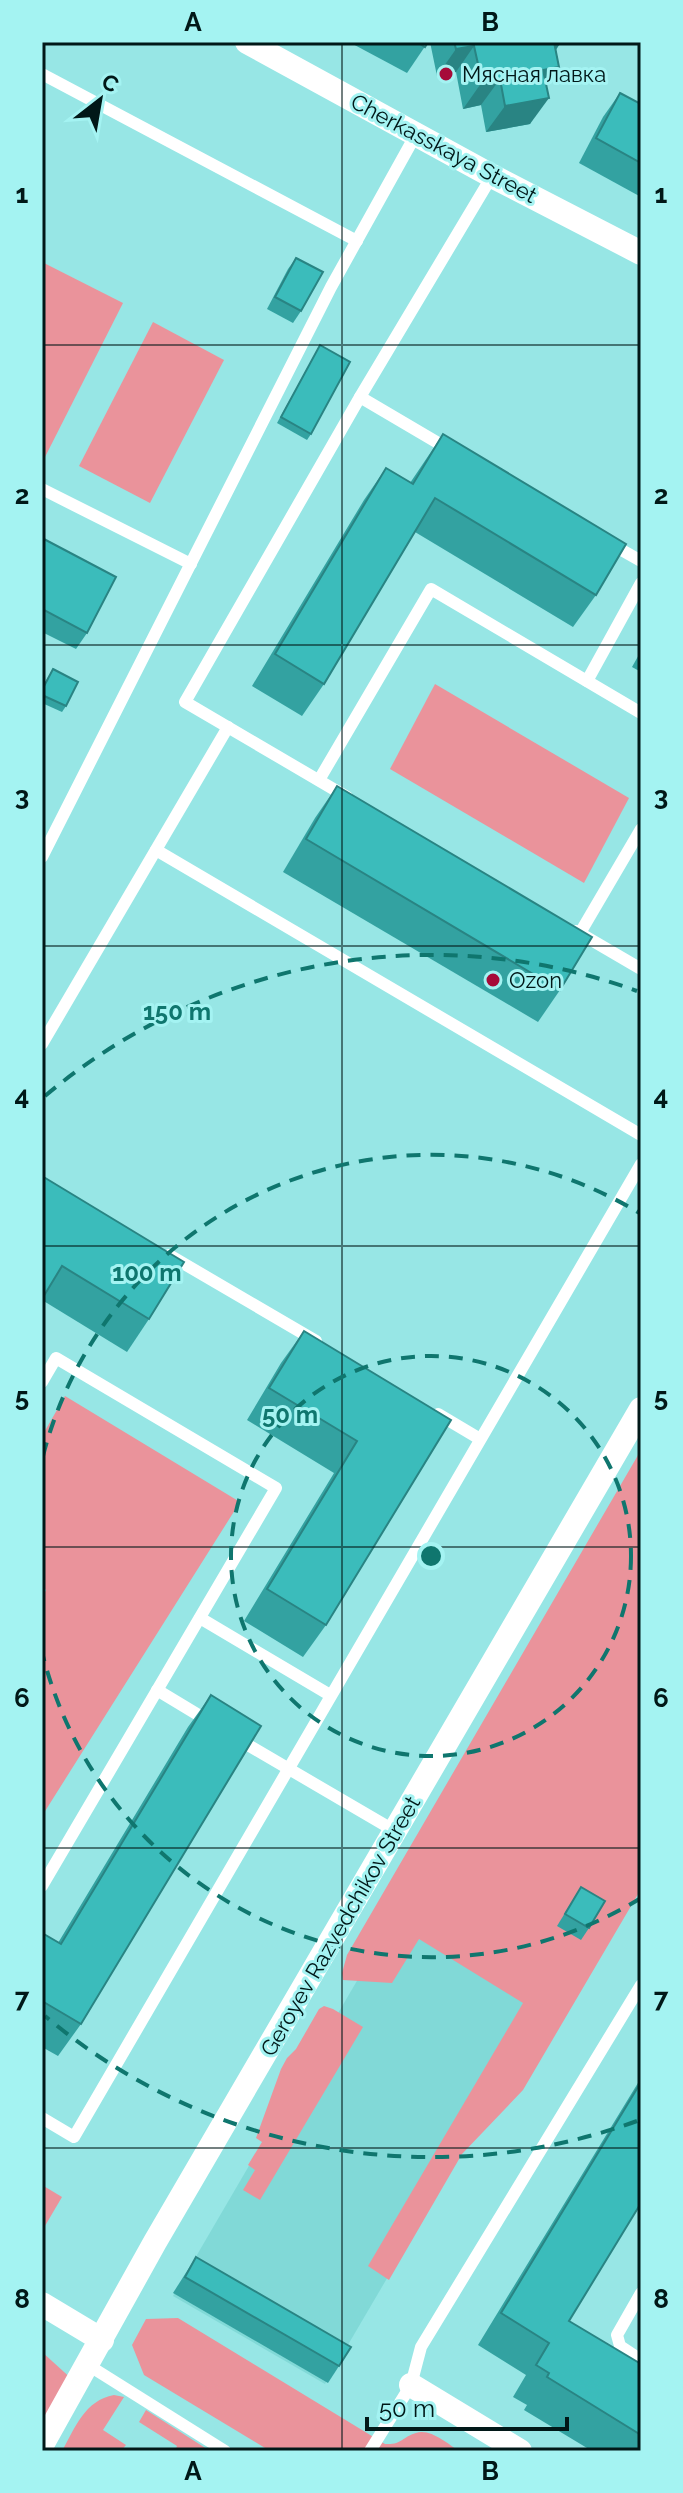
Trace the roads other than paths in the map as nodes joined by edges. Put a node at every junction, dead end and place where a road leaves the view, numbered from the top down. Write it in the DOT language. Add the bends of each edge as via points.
graph roads {
  1 [pos="247,42"];
  2 [pos="42,74"];
  3 [pos="410,145"];
  4 [pos="492,176"];
  5 [pos="357,241"];
  6 [pos="641,253"];
  7 [pos="360,397"];
  8 [pos="467,459"];
  9 [pos="42,489"];
  10 [pos="601,538"];
  11 [pos="641,561"];
  12 [pos="191,564"];
  13 [pos="641,583"];
  14 [pos="587,681"];
  15 [pos="641,713"];
  16 [pos="228,727"];
  17 [pos="319,780"];
  18 [pos="360,805"];
  19 [pos="641,829"];
  20 [pos="156,850"];
  21 [pos="42,857"];
  22 [pos="566,925"];
  23 [pos="580,933"];
  24 [pos="641,969"];
  25 [pos="42,1044"];
  26 [pos="641,1135"];
  27 [pos="641,1164"];
  28 [pos="160,1250"];
  29 [pos="333,1352"];
  30 [pos="42,1382"];
  31 [pos="427,1407"];
  32 [pos="641,1409"];
  33 [pos="480,1439"];
  34 [pos="200,1618"];
  35 [pos="157,1690"];
  36 [pos="330,1695"];
  37 [pos="287,1769"];
  38 [pos="395,1831"];
  39 [pos="42,1886"];
  40 [pos="641,1985"];
  41 [pos="42,2118"];
  42 [pos="641,2293"];
  43 [pos="42,2304"];
  44 [pos="102,2340"];
  45 [pos="641,2360"];
  46 [pos="88,2365"];
  47 [pos="411,2385"];
  48 [pos="42,2445"];
  49 [pos="225,2451"];
  50 [pos="370,2451"];
  51 [pos="520,2451"];
  1 -- 4 [label="street, Cherkasskaya Street"];
  2 -- 5 [label="lane"];
  3 -- 5 [label="lane"];
  4 -- 6 [label="street, Cherkasskaya Street"];
  4 -- 7 [label="lane"];
  5 -- 12 [label="lane"];
  7 -- 8 [label="lane"];
  7 -- 16 [label="lane" via="185,702"];
  9 -- 12 [label="lane"];
  10 -- 11 [label="lane"];
  12 -- 21 [label="lane"];
  13 -- 14 [label="lane"];
  14 -- 15 [label="lane"];
  14 -- 17 [label="lane" via="431,589"];
  16 -- 17 [label="lane"];
  16 -- 20 [label="lane"];
  17 -- 18 [label="lane"];
  19 -- 23 [label="lane"];
  20 -- 25 [label="lane"];
  20 -- 26 [label="lane"];
  22 -- 23 [label="lane"];
  23 -- 24 [label="lane"];
  27 -- 33 [label="lane"];
  28 -- 29 [label="lane"];
  30 -- 34 [label="lane" via="56,1358 276,1488"];
  31 -- 33 [label="lane"];
  32 -- 38 [label="street, Geroyev Razvedchikov Street"];
  33 -- 36 [label="lane"];
  34 -- 35 [label="lane"];
  34 -- 36 [label="lane"];
  35 -- 37 [label="lane"];
  35 -- 39 [label="lane"];
  36 -- 37 [label="lane"];
  37 -- 38 [label="lane"];
  37 -- 41 [label="lane" via="74,2137"];
  38 -- 44 [label="street, Geroyev Razvedchikov Street"];
  40 -- 47 [label="lane" via="421,2347"];
  42 -- 45 [label="lane" via="617,2335 620,2346"];
  43 -- 44 [label="street"];
  44 -- 46 [label="street, Geroyev Razvedchikov Street"];
  46 -- 48 [label="street, Geroyev Razvedchikov Street"];
  46 -- 49 [label="lane"];
  47 -- 50 [label="lane"];
  47 -- 51 [label="street"];
}
